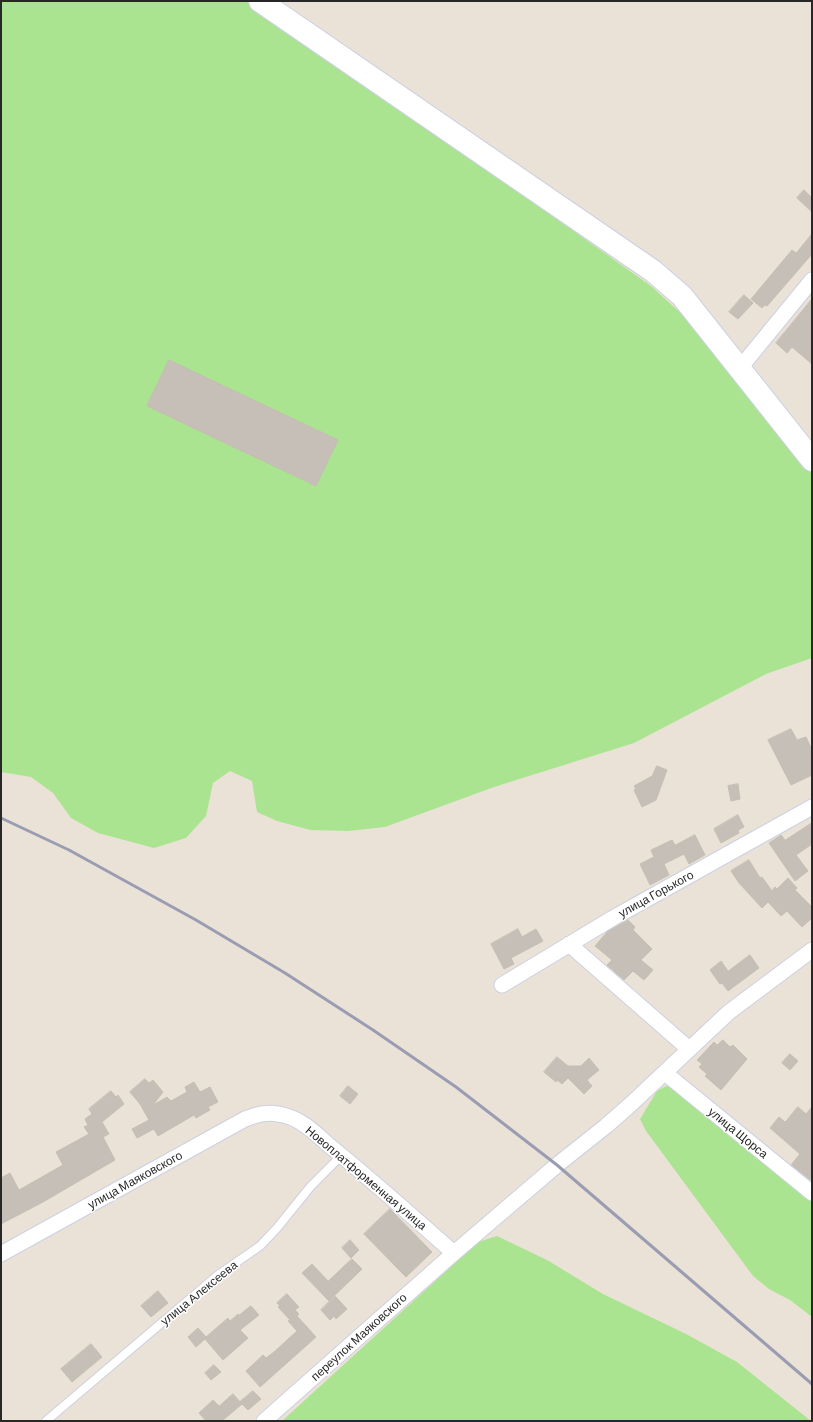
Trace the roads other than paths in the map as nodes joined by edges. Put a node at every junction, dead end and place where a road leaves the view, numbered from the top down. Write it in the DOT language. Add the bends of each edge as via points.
graph roads {
  1 [pos="260,1"];
  2 [pos="812,280"];
  3 [pos="740,368"];
  4 [pos="812,460"];
  5 [pos="812,807"];
  6 [pos="569,944"];
  7 [pos="812,950"];
  8 [pos="502,984"];
  9 [pos="689,1049"];
  10 [pos="665,1073"];
  11 [pos="272,1113"];
  12 [pos="342,1155"];
  13 [pos="812,1193"];
  14 [pos="454,1253"];
  15 [pos="1,1254"];
  16 [pos="46,1421"];
  17 [pos="264,1421"];
  1 -- 3 [label="street" via="652,271 682,296"];
  2 -- 3 [label="street"];
  3 -- 4 [label="street"];
  5 -- 6 [label="street, улица Горького"];
  6 -- 8 [label="street, улица Горького"];
  6 -- 9 [label="street"];
  7 -- 9 [label="street, переулок Маяковского" via="729,1012"];
  9 -- 10 [label="street, переулок Маяковского"];
  10 -- 13 [label="street, улица Щорса"];
  10 -- 14 [label="street, переулок Маяковского" via="606,1126"];
  11 -- 12 [label="street, Новоплатформенная улица" via="301,1122"];
  11 -- 15 [label="street, улица Маяковского" via="260,1113 245,1119"];
  12 -- 14 [label="street, Новоплатформенная улица"];
  12 -- 16 [label="lane, улица Алексеева" via="311,1186 278,1228 260,1246 218,1275"];
  14 -- 17 [label="street, переулок Маяковского"];
}
